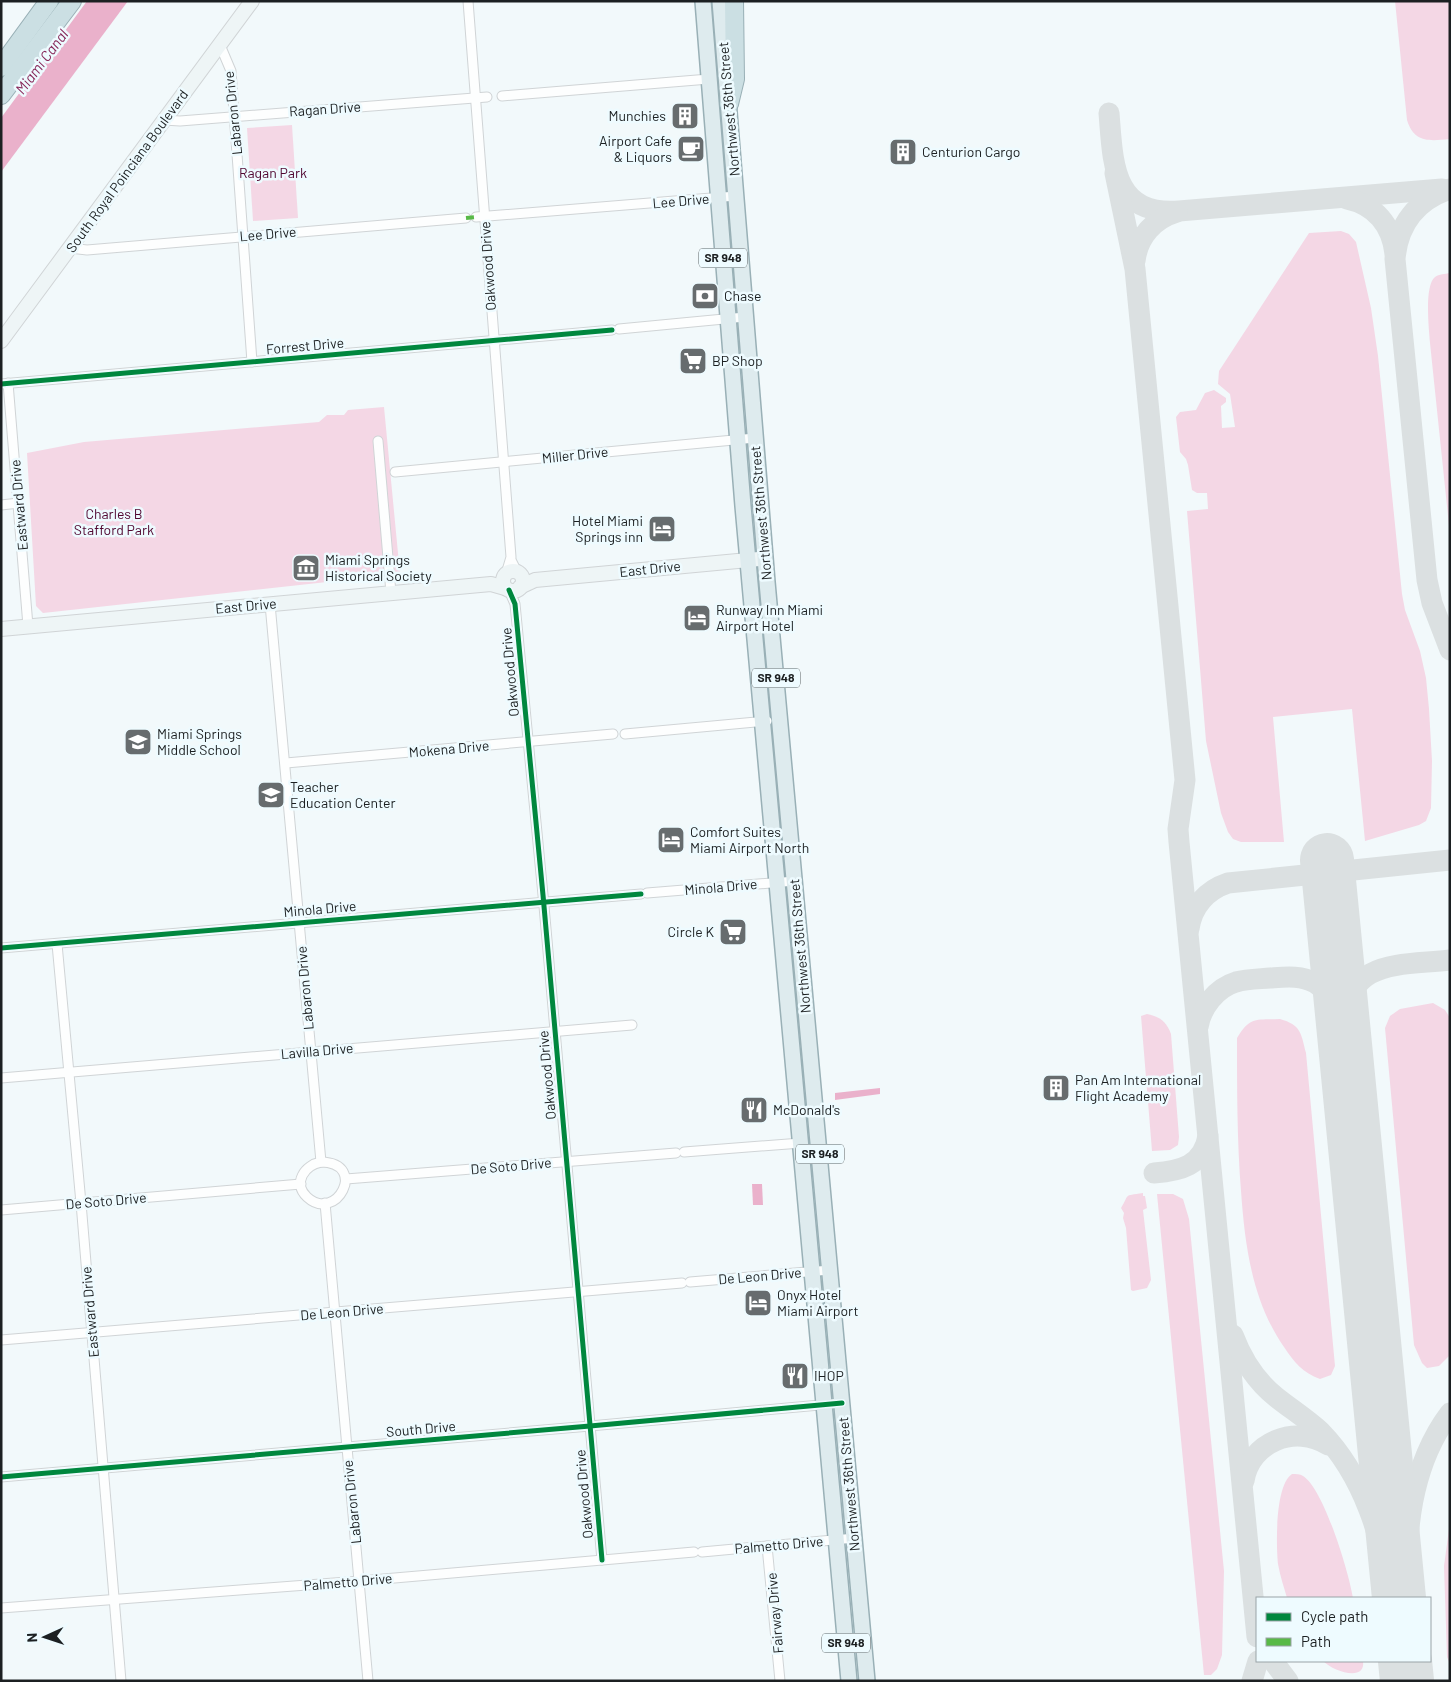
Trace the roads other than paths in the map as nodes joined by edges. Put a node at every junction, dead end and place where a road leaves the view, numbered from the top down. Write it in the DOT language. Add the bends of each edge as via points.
graph roads {
  1 [pos="50,1"];
  2 [pos="72,1"];
  3 [pos="242,1"];
  4 [pos="252,1"];
  5 [pos="468,1"];
  6 [pos="703,1"];
  7 [pos="720,1"];
  8 [pos="734,1"];
  9 [pos="220,45"];
  10 [pos="1,67"];
  11 [pos="709,79"];
  12 [pos="1,95"];
  13 [pos="487,96"];
  14 [pos="502,96"];
  15 [pos="476,97"];
  16 [pos="729,108"];
  17 [pos="234,115"];
  18 [pos="164,120"];
  19 [pos="736,196"];
  20 [pos="718,198"];
  21 [pos="480,217"];
  22 [pos="466,218"];
  23 [pos="243,236"];
  24 [pos="70,248"];
  25 [pos="745,317"];
  26 [pos="728,319"];
  27 [pos="1,327"];
  28 [pos="1,341"];
  29 [pos="493,341"];
  30 [pos="252,362"];
  31 [pos="5,384"];
  32 [pos="755,438"];
  33 [pos="737,440"];
  34 [pos="378,441"];
  35 [pos="503,462"];
  36 [pos="395,472"];
  37 [pos="19,503"];
  38 [pos="1,505"];
  39 [pos="765,558"];
  40 [pos="748,560"];
  41 [pos="513,581"];
  42 [pos="391,593"];
  43 [pos="270,604"];
  44 [pos="28,626"];
  45 [pos="1,629"];
  46 [pos="780,719"];
  47 [pos="762,721"];
  48 [pos="613,734"];
  49 [pos="625,734"];
  50 [pos="528,742"];
  51 [pos="286,763"];
  52 [pos="795,881"];
  53 [pos="778,882"];
  54 [pos="544,903"];
  55 [pos="299,922"];
  56 [pos="57,944"];
  57 [pos="1,948"];
  58 [pos="632,1025"];
  59 [pos="554,1031"];
  60 [pos="809,1038"];
  61 [pos="791,1039"];
  62 [pos="310,1052"];
  63 [pos="69,1072"];
  64 [pos="1,1078"];
  65 [pos="800,1143"];
  66 [pos="321,1162"];
  67 [pos="567,1162"];
  68 [pos="346,1179"];
  69 [pos="301,1184"];
  70 [pos="823,1187"];
  71 [pos="81,1203"];
  72 [pos="325,1203"];
  73 [pos="1,1210"];
  74 [pos="830,1270"];
  75 [pos="813,1271"];
  76 [pos="578,1291"];
  77 [pos="336,1313"];
  78 [pos="92,1333"];
  79 [pos="1,1340"];
  80 [pos="842,1403"];
  81 [pos="825,1404"];
  82 [pos="590,1426"];
  83 [pos="347,1446"];
  84 [pos="104,1468"];
  85 [pos="1,1477"];
  86 [pos="854,1538"];
  87 [pos="837,1540"];
  88 [pos="767,1546"];
  89 [pos="602,1560"];
  90 [pos="360,1581"];
  91 [pos="113,1600"];
  92 [pos="1,1608"];
  93 [pos="121,1681"];
  94 [pos="368,1681"];
  95 [pos="780,1681"];
  96 [pos="849,1681"];
  97 [pos="867,1681"];
  1 -- 10 [label="highway"];
  2 -- 12 [label="highway"];
  3 -- 27 [label="street, South Royal Poinciana Boulevard"];
  4 -- 9 [label="street, South Royal Poinciana Boulevard"];
  5 -- 15 [label="street, Oakwood Drive"];
  6 -- 11 [label="main road, Northwest 36th Street / SR 948"];
  7 -- 16 [label="main road, Northwest 36th Street / SR 948"];
  8 -- 16 [label="highway" via="735,79"];
  9 -- 17 [label="street, Labaron Drive" via="231,71"];
  9 -- 18 [label="street, South Royal Poinciana Boulevard"];
  11 -- 14 [label="street"];
  11 -- 16 [label="main road" via="718,84"];
  11 -- 20 [label="main road, Northwest 36th Street / SR 948"];
  13 -- 15 [label="street, Ragan Drive"];
  15 -- 17 [label="street, Ragan Drive"];
  15 -- 21 [label="street, Oakwood Drive"];
  16 -- 19 [label="main road, Northwest 36th Street / SR 948"];
  17 -- 18 [label="street, Ragan Drive"];
  17 -- 23 [label="street, Labaron Drive"];
  18 -- 24 [label="street, South Royal Poinciana Boulevard"];
  19 -- 20 [label="street, Lee Drive"];
  19 -- 25 [label="main road, Northwest 36th Street / SR 948"];
  20 -- 21 [label="street, Lee Drive"];
  20 -- 26 [label="main road, Northwest 36th Street / SR 948"];
  21 -- 29 [label="street, Oakwood Drive"];
  22 -- 23 [label="street, Lee Drive"];
  23 -- 24 [label="street, Lee Drive" via="87,250"];
  23 -- 30 [label="street, Labaron Drive"];
  24 -- 28 [label="street, South Royal Poinciana Boulevard"];
  25 -- 26 [label="street, Forrest Drive"];
  25 -- 32 [label="main road, Northwest 36th Street / SR 948"];
  26 -- 29 [label="street, Forrest Drive"];
  26 -- 33 [label="main road, Northwest 36th Street / SR 948"];
  29 -- 30 [label="street, Forrest Drive"];
  29 -- 35 [label="street, Oakwood Drive"];
  30 -- 31 [label="street, Forrest Drive"];
  31 -- 37 [label="street, Eastward Drive"];
  32 -- 33 [label="street, Miller Drive"];
  32 -- 39 [label="main road, Northwest 36th Street / SR 948"];
  33 -- 35 [label="street, Miller Drive"];
  33 -- 40 [label="main road, Northwest 36th Street / SR 948"];
  34 -- 42 [label="street"];
  35 -- 36 [label="street, Miller Drive"];
  35 -- 41 [label="street, Oakwood Drive"];
  37 -- 38 [label="street"];
  37 -- 44 [label="street, Eastward Drive"];
  39 -- 40 [label="street, East Drive"];
  39 -- 46 [label="main road, Northwest 36th Street / SR 948"];
  40 -- 41 [label="street, East Drive"];
  40 -- 47 [label="main road, Northwest 36th Street / SR 948"];
  41 -- 42 [label="street, East Drive"];
  41 -- 50 [label="street, Oakwood Drive"];
  42 -- 43 [label="street, East Drive"];
  43 -- 44 [label="street, East Drive"];
  43 -- 51 [label="street, Labaron Drive"];
  44 -- 45 [label="street, East Drive"];
  46 -- 47 [label="street"];
  46 -- 52 [label="main road, Northwest 36th Street / SR 948"];
  47 -- 49 [label="street"];
  47 -- 53 [label="main road, Northwest 36th Street / SR 948"];
  48 -- 50 [label="street, Mokena Drive"];
  50 -- 51 [label="street, Mokena Drive"];
  50 -- 54 [label="street, Oakwood Drive"];
  51 -- 55 [label="street, Labaron Drive"];
  52 -- 53 [label="street, Minola Drive"];
  52 -- 60 [label="main road, Northwest 36th Street / SR 948"];
  53 -- 54 [label="street, Minola Drive"];
  53 -- 61 [label="main road, Northwest 36th Street / SR 948"];
  54 -- 55 [label="street, Minola Drive"];
  54 -- 59 [label="street, Oakwood Drive"];
  55 -- 56 [label="street, Minola Drive"];
  55 -- 62 [label="street, Labaron Drive"];
  56 -- 57 [label="street, Minola Drive"];
  56 -- 63 [label="street, Eastward Drive"];
  58 -- 59 [label="street, Lavilla Drive"];
  59 -- 62 [label="street, Lavilla Drive"];
  59 -- 67 [label="street, Oakwood Drive"];
  60 -- 61 [label="main road"];
  60 -- 70 [label="main road, Northwest 36th Street / SR 948"];
  61 -- 65 [label="main road, Northwest 36th Street / SR 948"];
  62 -- 63 [label="street, Lavilla Drive"];
  62 -- 66 [label="street, Labaron Drive"];
  63 -- 64 [label="street, Lavilla Drive"];
  63 -- 71 [label="street, Eastward Drive"];
  65 -- 67 [label="street, De Soto Drive"];
  65 -- 70 [label="main road" via="810,1149 814,1176"];
  65 -- 75 [label="main road, Northwest 36th Street / SR 948"];
  66 -- 68 [label="street" via="340,1168"];
  66 -- 69 [label="street" via="307,1169"];
  67 -- 68 [label="street, De Soto Drive"];
  67 -- 76 [label="street, Oakwood Drive"];
  68 -- 72 [label="street" via="340,1195"];
  69 -- 71 [label="street, De Soto Drive"];
  69 -- 72 [label="street" via="310,1199"];
  70 -- 74 [label="main road, Northwest 36th Street / SR 948"];
  71 -- 73 [label="street, De Soto Drive"];
  71 -- 78 [label="street, Eastward Drive"];
  72 -- 77 [label="street, Labaron Drive"];
  74 -- 75 [label="street, De Leon Drive"];
  74 -- 80 [label="main road, Northwest 36th Street / SR 948"];
  75 -- 76 [label="street, De Leon Drive"];
  75 -- 81 [label="main road, Northwest 36th Street / SR 948"];
  76 -- 77 [label="street, De Leon Drive"];
  76 -- 82 [label="street, Oakwood Drive"];
  77 -- 78 [label="street, De Leon Drive"];
  77 -- 83 [label="street, Labaron Drive"];
  78 -- 79 [label="street, De Leon Drive"];
  78 -- 84 [label="street, Eastward Drive"];
  80 -- 81 [label="street, South Drive"];
  80 -- 86 [label="main road, Northwest 36th Street / SR 948"];
  81 -- 82 [label="street, South Drive"];
  81 -- 87 [label="main road, Northwest 36th Street / SR 948"];
  82 -- 83 [label="street, South Drive"];
  82 -- 89 [label="street, Oakwood Drive"];
  83 -- 84 [label="street, South Drive"];
  83 -- 90 [label="street, Labaron Drive"];
  84 -- 85 [label="street, South Drive"];
  84 -- 91 [label="street, Eastward Drive"];
  86 -- 87 [label="street, Palmetto Drive"];
  86 -- 97 [label="main road, Northwest 36th Street / SR 948"];
  87 -- 88 [label="street, Palmetto Drive"];
  87 -- 96 [label="main road, Northwest 36th Street / SR 948"];
  88 -- 89 [label="street, Palmetto Drive"];
  88 -- 95 [label="street, Fairway Drive"];
  89 -- 90 [label="street, Palmetto Drive"];
  90 -- 91 [label="street, Palmetto Drive"];
  90 -- 94 [label="street, Labaron Drive"];
  91 -- 92 [label="street, Palmetto Drive"];
  91 -- 93 [label="street, Eastward Drive"];
}
